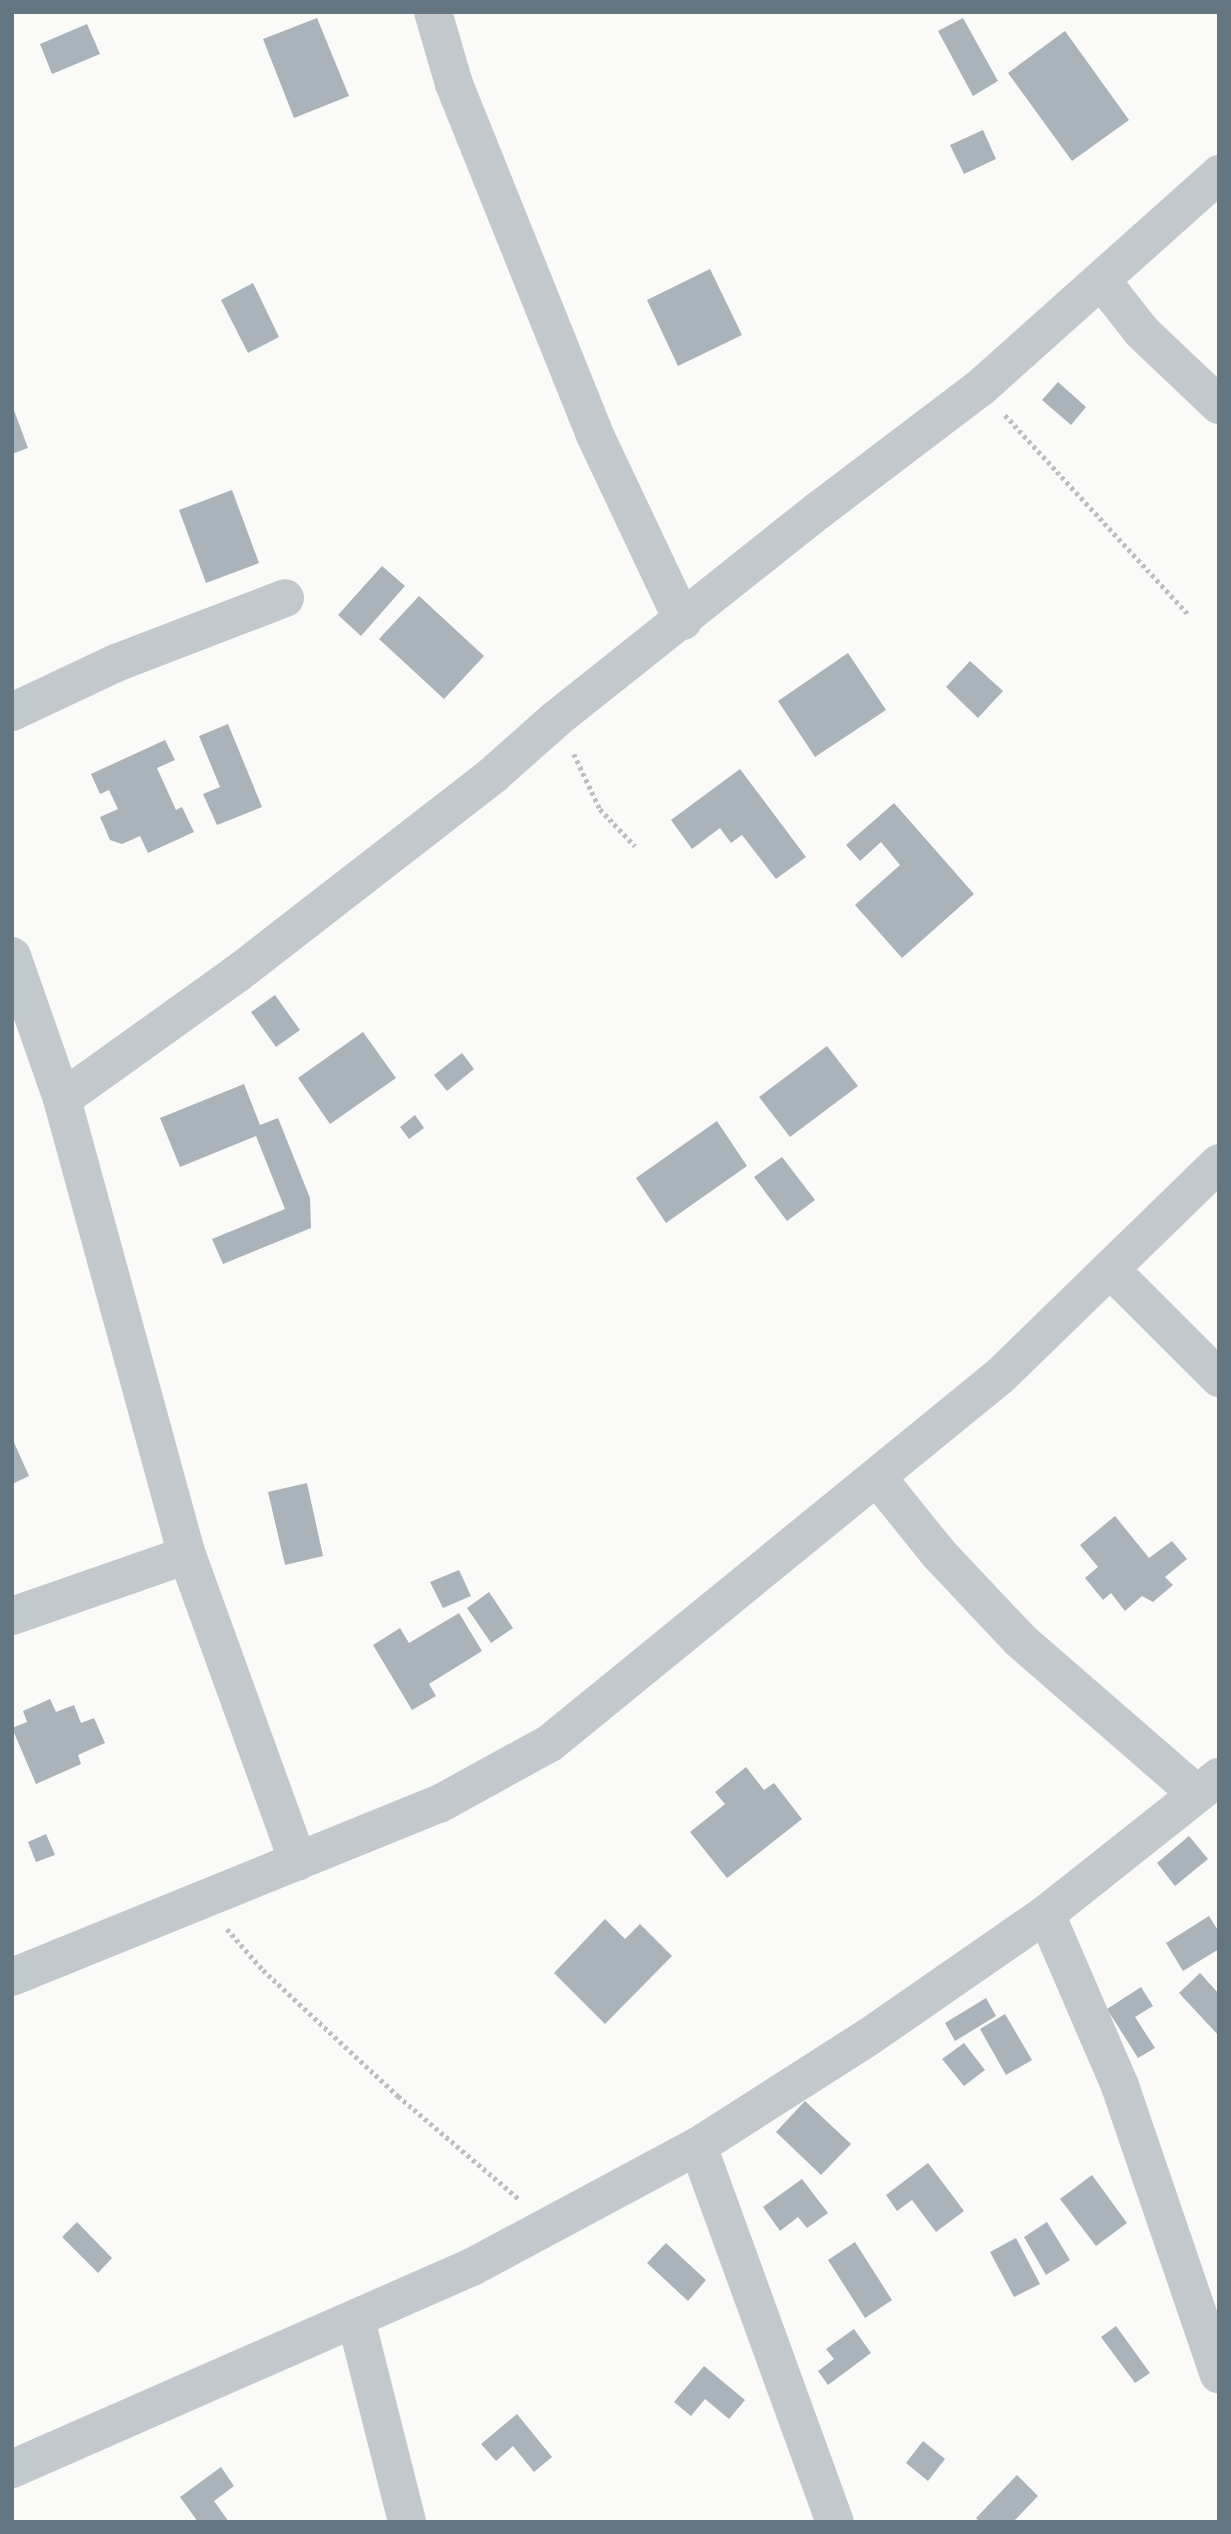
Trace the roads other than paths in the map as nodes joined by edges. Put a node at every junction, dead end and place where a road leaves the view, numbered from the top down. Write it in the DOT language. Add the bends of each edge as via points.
graph roads {
  1 [pos="433,12"];
  2 [pos="1219,174"];
  3 [pos="1101,281"];
  4 [pos="1219,405"];
  5 [pos="285,598"];
  6 [pos="683,621"];
  7 [pos="12,712"];
  8 [pos="12,956"];
  9 [pos="62,1099"];
  10 [pos="1219,1163"];
  11 [pos="1111,1270"];
  12 [pos="1219,1378"];
  13 [pos="877,1477"];
  14 [pos="187,1555"];
  15 [pos="12,1616"];
  16 [pos="1208,1785"];
  17 [pos="298,1861"];
  18 [pos="1046,1914"];
  19 [pos="12,1977"];
  20 [pos="698,2146"];
  21 [pos="356,2320"];
  22 [pos="1219,2375"];
  23 [pos="12,2469"];
  24 [pos="407,2522"];
  25 [pos="835,2522"];
  1 -- 6 [label="street" via="454,84 594,433"];
  2 -- 3 [label="street"];
  3 -- 4 [label="street" via="1142,332"];
  3 -- 6 [label="street" via="980,388"];
  5 -- 7 [label="street" via="116,663"];
  6 -- 9 [label="street" via="238,973"];
  8 -- 9 [label="street"];
  9 -- 14 [label="street"];
  10 -- 11 [label="street"];
  11 -- 12 [label="street"];
  11 -- 13 [label="street" via="1000,1376"];
  13 -- 16 [label="street" via="939,1554 1020,1640"];
  13 -- 17 [label="street" via="550,1743 439,1804"];
  14 -- 15 [label="street"];
  14 -- 17 [label="street"];
  16 -- 18 [label="street"];
  17 -- 19 [label="street"];
  18 -- 20 [label="street" via="867,2038"];
  18 -- 22 [label="street" via="1120,2086"];
  20 -- 21 [label="street" via="551,2227"];
  20 -- 25 [label="street"];
  21 -- 23 [label="street"];
  21 -- 24 [label="street"];
}
